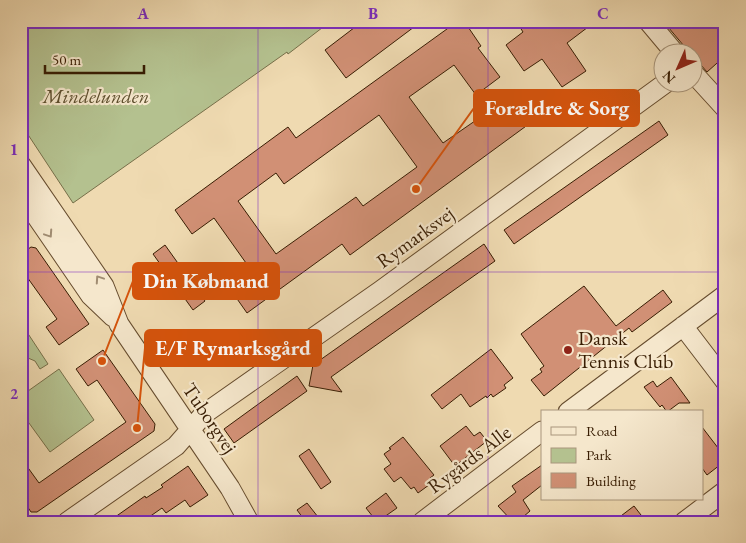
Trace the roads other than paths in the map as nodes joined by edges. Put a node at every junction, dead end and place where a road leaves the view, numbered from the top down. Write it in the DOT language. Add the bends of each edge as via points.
graph roads {
  1 [pos="648,21"];
  2 [pos="666,42"];
  3 [pos="704,85"];
  4 [pos="654,91"];
  5 [pos="725,108"];
  6 [pos="21,165"];
  7 [pos="21,194"];
  8 [pos="725,295"];
  9 [pos="119,324"];
  10 [pos="683,326"];
  11 [pos="725,381"];
  12 [pos="571,410"];
  13 [pos="191,430"];
  14 [pos="541,432"];
  15 [pos="230,488"];
  16 [pos="725,491"];
  17 [pos="67,522"];
  18 [pos="245,522"];
  19 [pos="249,522"];
  20 [pos="262,522"];
  21 [pos="422,522"];
  22 [pos="684,522"];
  1 -- 2 [label="street"];
  3 -- 5 [label="street"];
  4 -- 13 [label="street, Rymarksvej" via="204,414"];
  9 -- 6 [label="street, Tuborgvej, one-way" via="104,286"];
  7 -- 9 [label="street, Tuborgvej, one-way" via="91,296"];
  8 -- 10 [label="street"];
  9 -- 13 [label="street, Tuborgvej"];
  10 -- 11 [label="street"];
  10 -- 12 [label="street"];
  13 -- 15 [label="street, Tuborgvej"];
  13 -- 17 [label="street, Rymarksvej" via="176,446"];
  14 -- 21 [label="street, Rygårds Alle"];
  15 -- 18 [label="street"];
  15 -- 19 [label="street, Tuborgvej"];
  15 -- 20 [label="street, Tuborgvej"];
  16 -- 22 [label="street"];
}
